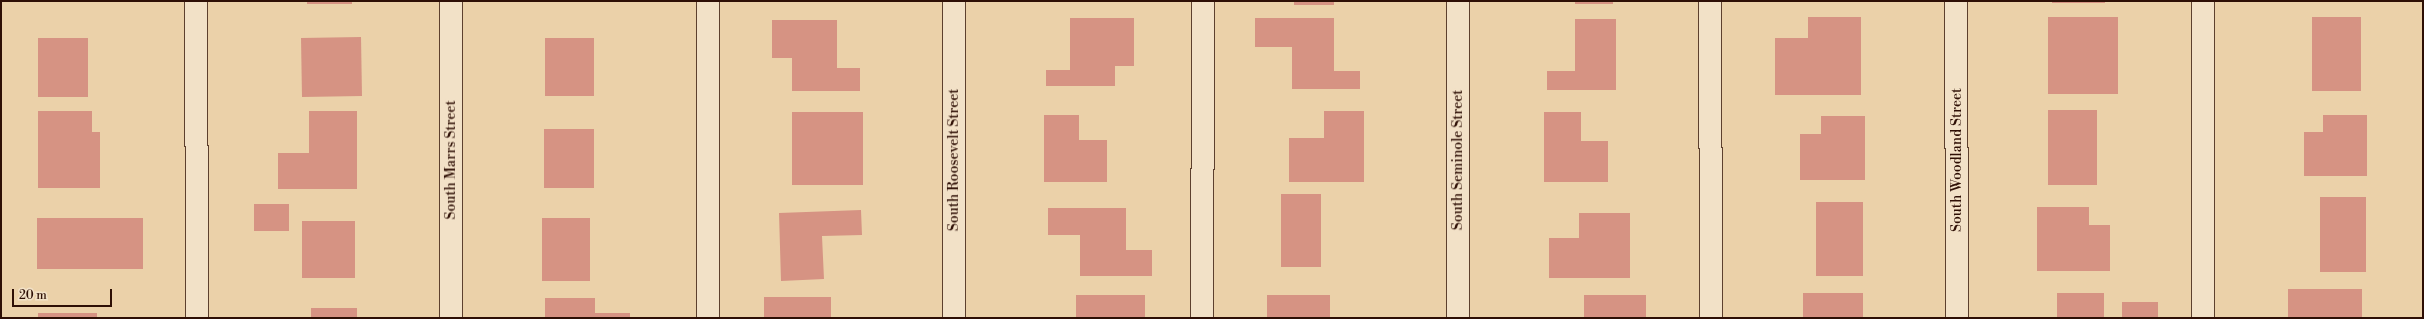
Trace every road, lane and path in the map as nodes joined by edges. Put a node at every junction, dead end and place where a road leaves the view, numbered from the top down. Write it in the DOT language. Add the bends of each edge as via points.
graph roads {
  1 [pos="196,1"];
  2 [pos="451,1"];
  3 [pos="708,1"];
  4 [pos="954,1"];
  5 [pos="1203,1"];
  6 [pos="1458,1"];
  7 [pos="1710,1"];
  8 [pos="1956,1"];
  9 [pos="2203,1"];
  10 [pos="197,318"];
  11 [pos="451,318"];
  12 [pos="708,318"];
  13 [pos="954,318"];
  14 [pos="1202,318"];
  15 [pos="1458,318"];
  16 [pos="1711,318"];
  17 [pos="1957,318"];
  18 [pos="2203,318"];
  1 -- 10 [label="street"];
  2 -- 11 [label="street, South Marrs Street"];
  3 -- 12 [label="street"];
  4 -- 13 [label="street, South Roosevelt Street"];
  5 -- 14 [label="street"];
  6 -- 15 [label="street, South Seminole Street"];
  7 -- 16 [label="street"];
  8 -- 17 [label="street, South Woodland Street"];
  9 -- 18 [label="street"];
}
